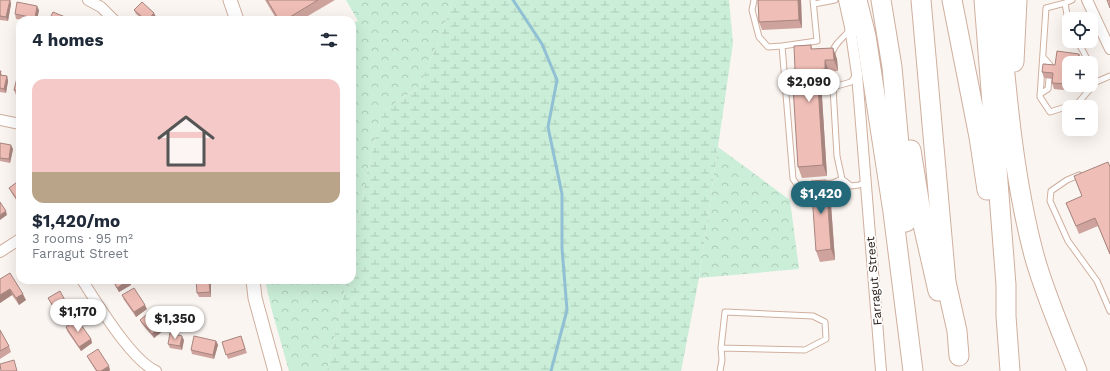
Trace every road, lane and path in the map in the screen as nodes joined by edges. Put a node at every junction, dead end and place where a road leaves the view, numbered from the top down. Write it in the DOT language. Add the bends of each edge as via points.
graph roads {
  1 [pos="88,0"];
  2 [pos="230,0"];
  3 [pos="754,0"];
  4 [pos="835,0"];
  5 [pos="844,0"];
  6 [pos="857,0"];
  7 [pos="881,0"];
  8 [pos="921,0"];
  9 [pos="952,0"];
  10 [pos="984,0"];
  11 [pos="998,0"];
  12 [pos="1017,0"];
  13 [pos="1072,0"];
  14 [pos="1087,0"];
  15 [pos="813,2"];
  16 [pos="1065,3"];
  17 [pos="1066,12"];
  18 [pos="110,16"];
  19 [pos="236,16"];
  20 [pos="850,30"];
  21 [pos="782,46"];
  22 [pos="1110,49"];
  23 [pos="1043,57"];
  24 [pos="831,60"];
  25 [pos="892,67"];
  26 [pos="832,71"];
  27 [pos="1050,71"];
  28 [pos="857,74"];
  29 [pos="1110,76"];
  30 [pos="1049,79"];
  31 [pos="1098,81"];
  32 [pos="833,87"];
  33 [pos="1087,92"];
  34 [pos="1040,94"];
  35 [pos="0,120"];
  36 [pos="16,123"];
  37 [pos="1012,143"];
  38 [pos="1081,174"];
  39 [pos="842,178"];
  40 [pos="866,182"];
  41 [pos="16,242"];
  42 [pos="0,252"];
  43 [pos="85,284"];
  44 [pos="253,284"];
  45 [pos="1110,312"];
  46 [pos="1006,316"];
  47 [pos="721,348"];
  48 [pos="963,364"];
  49 [pos="156,371"];
  50 [pos="276,371"];
  51 [pos="720,371"];
  52 [pos="881,371"];
  53 [pos="913,371"];
  54 [pos="917,371"];
  55 [pos="1010,371"];
  56 [pos="1077,371"];
  1 -- 18 [label="street"];
  2 -- 19 [label="street"];
  3 -- 21 [label="lane" via="752,10 759,37 768,48"];
  4 -- 15 [label="lane"];
  5 -- 20 [label="street, Farragut Street"];
  6 -- 53 [label="highway" via="866,36 893,212"];
  7 -- 25 [label="highway"];
  8 -- 48 [label="highway" via="946,282"];
  9 -- 46 [label="highway" via="978,137 999,286"];
  10 -- 46 [label="highway" via="1006,285"];
  11 -- 37 [label="highway"];
  12 -- 37 [label="highway"];
  13 -- 16 [label="lane"];
  14 -- 22 [label="street"];
  15 -- 21 [label="lane" via="817,41"];
  16 -- 17 [label="lane"];
  16 -- 23 [label="lane" via="1046,8"];
  20 -- 24 [label="lane" via="832,50"];
  20 -- 28 [label="street, Farragut Street"];
  21 -- 39 [label="lane" via="793,179 799,187 833,183"];
  23 -- 27 [label="lane" via="1050,66"];
  23 -- 34 [label="lane"];
  25 -- 48 [label="highway" via="906,120 933,273 950,333"];
  25 -- 54 [label="highway"];
  26 -- 32 [label="lane"];
  28 -- 32 [label="lane" via="851,82"];
  28 -- 40 [label="street, Farragut Street"];
  29 -- 31 [label="lane"];
  30 -- 34 [label="lane" via="1048,88"];
  32 -- 39 [label="lane" via="837,156"];
  33 -- 34 [label="lane" via="1078,103 1050,112"];
  35 -- 36 [label="street"];
  37 -- 56 [label="highway" via="1034,254"];
  38 -- 45 [label="lane" via="1051,191 1050,202 1068,241 1097,281"];
  39 -- 40 [label="lane" via="852,186"];
  40 -- 52 [label="street, Farragut Street"];
  41 -- 42 [label="street"];
  43 -- 49 [label="street" via="118,334 136,355"];
  44 -- 50 [label="street"];
  46 -- 55 [label="highway"];
  47 -- 47 [label="lane" via="805,350 826,339 825,322 813,316 725,312"];
  47 -- 51 [label="lane"];
}
